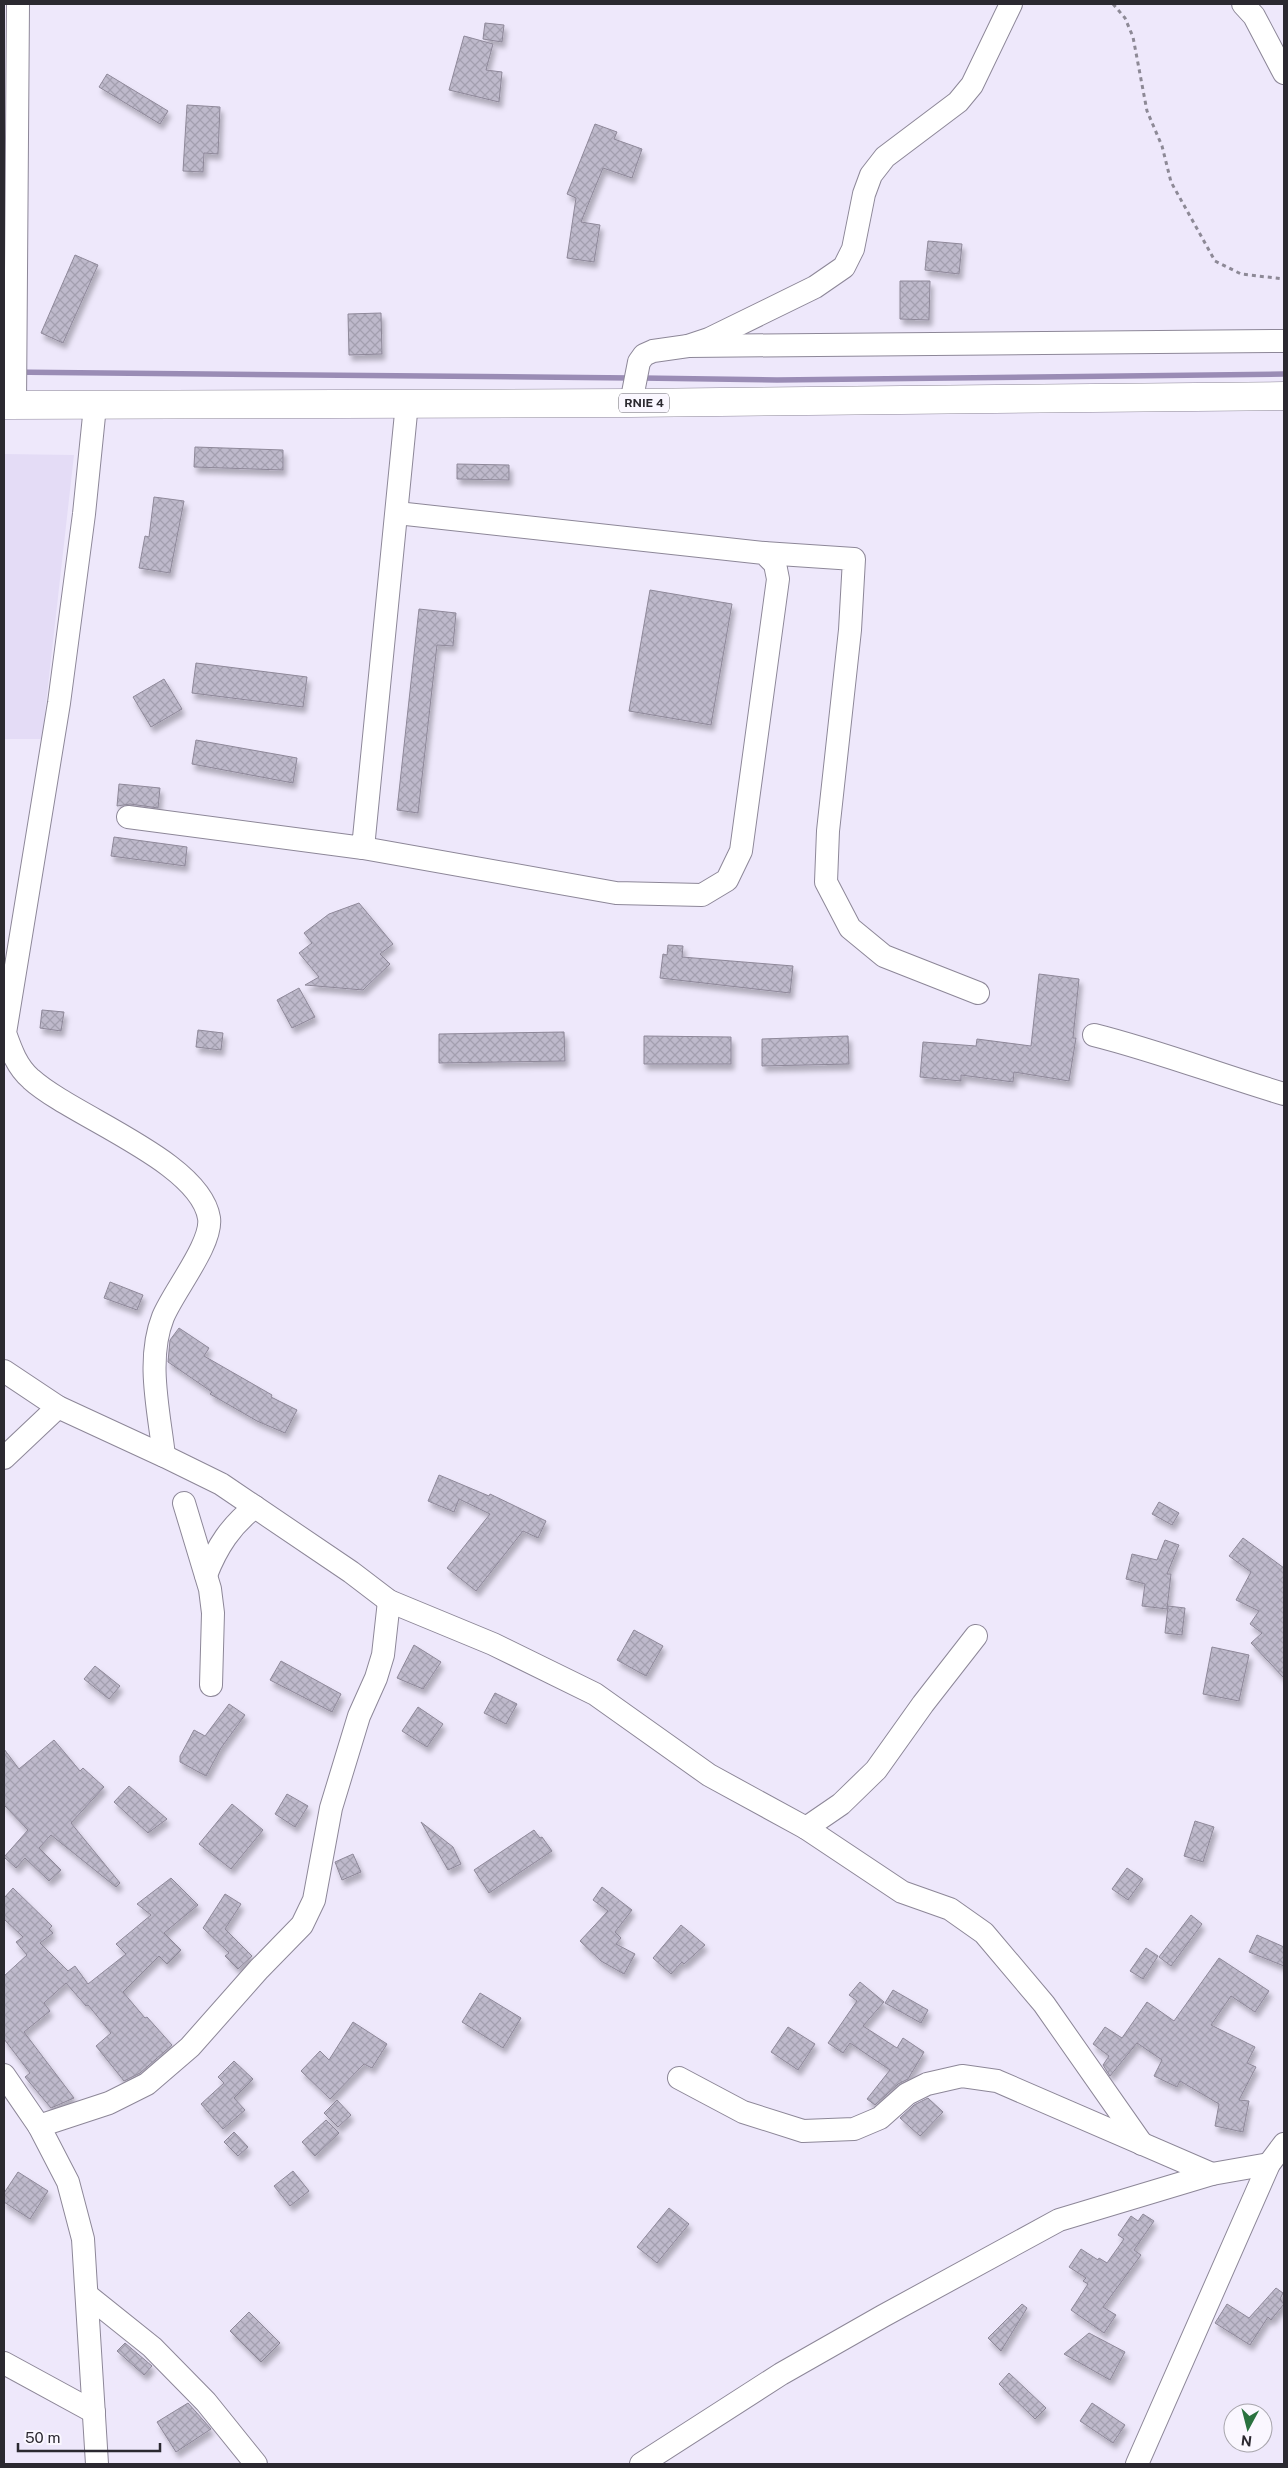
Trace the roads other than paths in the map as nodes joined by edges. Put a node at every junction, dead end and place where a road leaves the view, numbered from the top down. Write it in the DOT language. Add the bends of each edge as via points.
graph roads {
  1 [pos="18,4"];
  2 [pos="1011,4"];
  3 [pos="1243,4"];
  4 [pos="1284,73"];
  5 [pos="1284,341"];
  6 [pos="688,346"];
  7 [pos="9,354"];
  8 [pos="1284,396"];
  9 [pos="408,403"];
  10 [pos="631,403"];
  11 [pos="10,405"];
  12 [pos="95,406"];
  13 [pos="396,513"];
  14 [pos="764,553"];
  15 [pos="128,816"];
  16 [pos="363,848"];
  17 [pos="978,993"];
  18 [pos="1094,1035"];
  19 [pos="9,1063"];
  20 [pos="1284,1094"];
  21 [pos="4,1371"];
  22 [pos="58,1407"];
  23 [pos="164,1456"];
  24 [pos="4,1458"];
  25 [pos="184,1503"];
  26 [pos="255,1507"];
  27 [pos="206,1575"];
  28 [pos="389,1601"];
  29 [pos="976,1636"];
  30 [pos="211,1685"];
  31 [pos="806,1828"];
  32 [pos="4,2075"];
  33 [pos="679,2078"];
  34 [pos="39,2126"];
  35 [pos="1143,2144"];
  36 [pos="1284,2144"];
  37 [pos="1269,2164"];
  38 [pos="1212,2174"];
  39 [pos="87,2295"];
  40 [pos="4,2363"];
  41 [pos="94,2412"];
  42 [pos="97,2464"];
  43 [pos="256,2464"];
  44 [pos="641,2464"];
  45 [pos="1137,2464"];
  1 -- 7 [label="street" via="18,175"];
  2 -- 6 [label="street" via="972,85 958,102 885,157 871,175 853,249 844,267 815,287"];
  3 -- 4 [label="street" via="1254,16"];
  5 -- 6 [label="street"];
  6 -- 10 [label="street" via="644,354 639,362"];
  7 -- 11 [label="street"];
  8 -- 10 [label="main road, RNIE 4"];
  9 -- 10 [label="main road, RNIE 4"];
  9 -- 12 [label="main road, RNIE 4"];
  9 -- 13 [label="street"];
  11 -- 12 [label="main road, RNIE 4"];
  12 -- 19 [label="street" via="58,703 8,1008 5,1033"];
  13 -- 14 [label="street"];
  13 -- 16 [label="street"];
  14 -- 16 [label="street" via="775,564 778,579 741,851 727,880 702,895 616,893"];
  14 -- 17 [label="street" via="854,559 826,882 850,928 884,956"];
  15 -- 16 [label="street"];
  18 -- 20 [label="street" via="1146,1048 1202,1070"];
  19 -- 23 [label="street" via="69,1106 179,1172 202,1198 209,1219 206,1238 163,1317 155,1349"];
  21 -- 22 [label="street"];
  22 -- 23 [label="street"];
  22 -- 24 [label="street"];
  23 -- 26 [label="street" via="221,1484"];
  25 -- 27 [label="street"];
  26 -- 27 [label="street" via="233,1525 213,1556"];
  26 -- 28 [label="street"];
  27 -- 30 [label="street" via="213,1613"];
  28 -- 31 [label="street" via="493,1644 596,1694 709,1775"];
  28 -- 34 [label="street" via="383,1655 359,1716 331,1808 314,1900 302,1925 258,1968 190,2046 147,2084 109,2103"];
  29 -- 31 [label="street" via="876,1770 841,1804"];
  31 -- 35 [label="street" via="902,1892 950,1909 984,1933 1044,2004"];
  32 -- 34 [label="street"];
  33 -- 35 [label="street" via="743,2112 803,2131 854,2129 880,2118 906,2094 928,2084 962,2076 997,2081"];
  34 -- 39 [label="street" via="68,2182 83,2240"];
  35 -- 38 [label="street"];
  36 -- 37 [label="street"];
  37 -- 38 [label="street"];
  37 -- 45 [label="street"];
  38 -- 44 [label="street" via="1059,2220 780,2374"];
  39 -- 41 [label="street"];
  39 -- 43 [label="street" via="152,2347 206,2402"];
  40 -- 41 [label="street"];
  41 -- 42 [label="street"];
}
